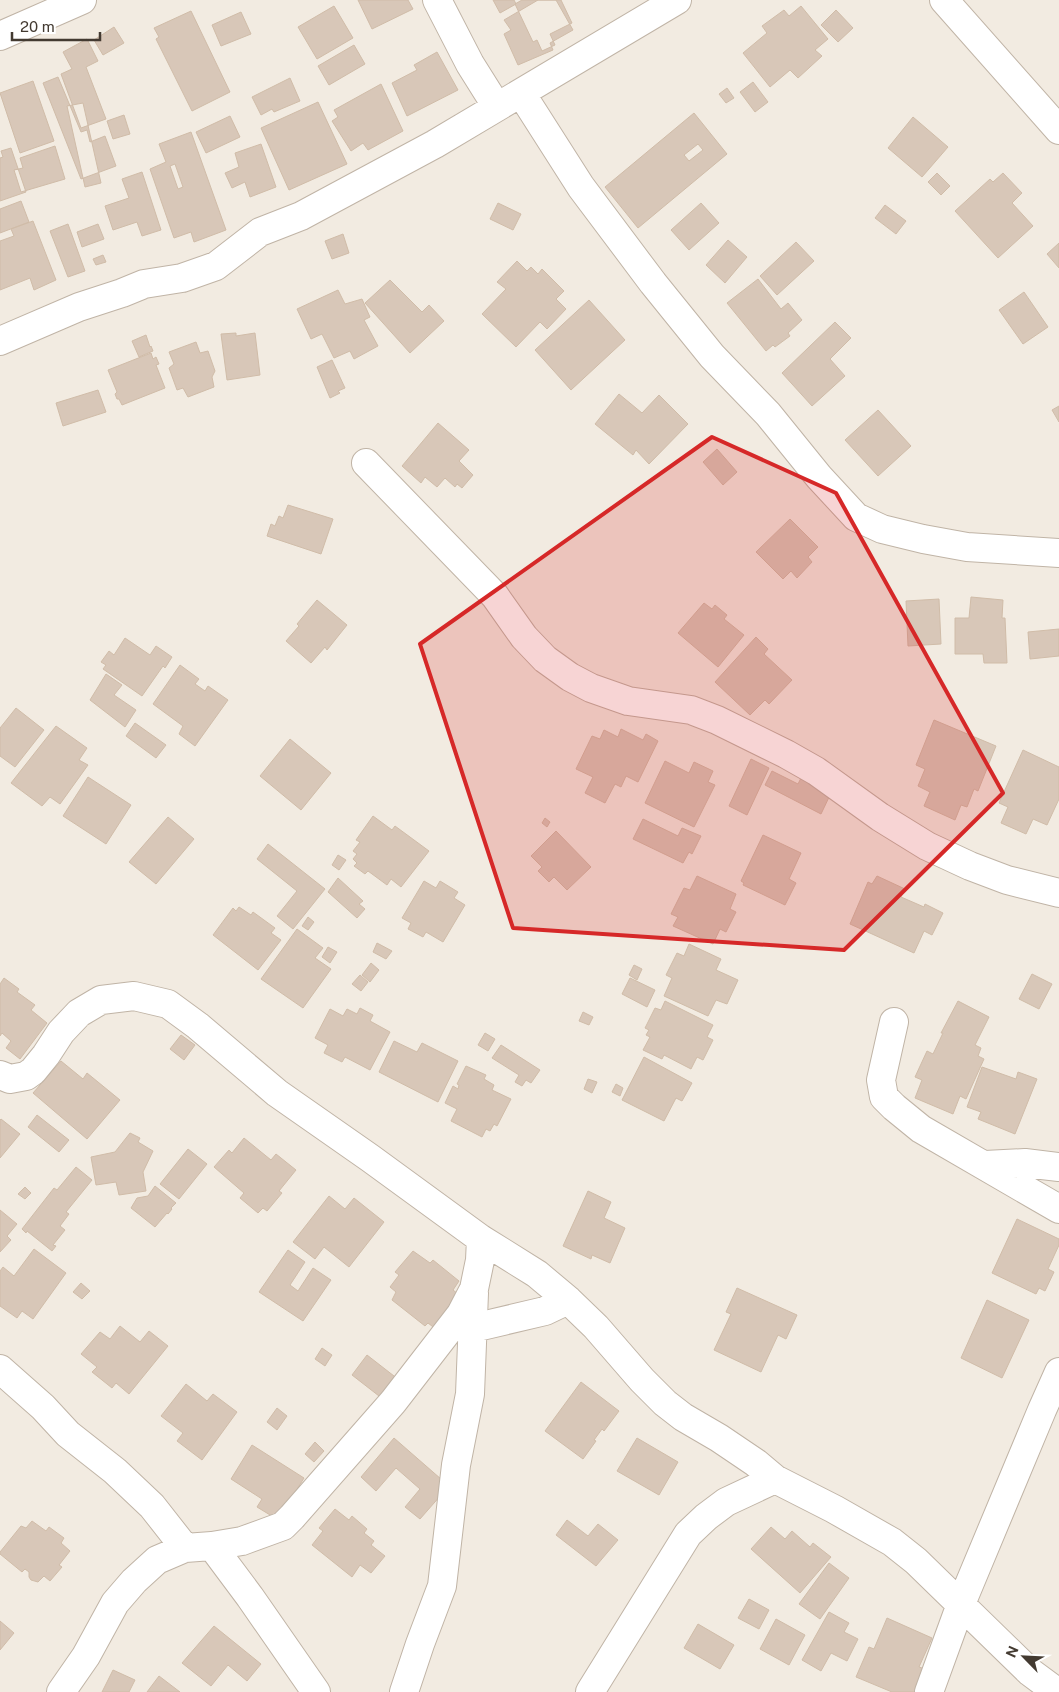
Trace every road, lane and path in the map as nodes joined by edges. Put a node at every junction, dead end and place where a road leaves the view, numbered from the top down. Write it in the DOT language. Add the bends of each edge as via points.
graph roads {
  1 [pos="82,0"];
  2 [pos="437,0"];
  3 [pos="678,0"];
  4 [pos="944,0"];
  5 [pos="0,36"];
  6 [pos="521,93"];
  7 [pos="497,107"];
  8 [pos="1059,130"];
  9 [pos="0,341"];
  10 [pos="366,463"];
  11 [pos="1059,553"];
  12 [pos="1059,893"];
  13 [pos="894,1022"];
  14 [pos="0,1075"];
  15 [pos="985,1165"];
  16 [pos="1059,1167"];
  17 [pos="1059,1209"];
  18 [pos="481,1239"];
  19 [pos="474,1289"];
  20 [pos="568,1300"];
  21 [pos="473,1328"];
  22 [pos="0,1369"];
  23 [pos="1059,1372"];
  24 [pos="775,1478"];
  25 [pos="212,1546"];
  26 [pos="185,1548"];
  27 [pos="961,1604"];
  28 [pos="61,1692"];
  29 [pos="316,1692"];
  30 [pos="404,1692"];
  31 [pos="590,1692"];
  32 [pos="930,1692"];
  33 [pos="1057,1692"];
  1 -- 5 [label="street"];
  2 -- 7 [label="street" via="470,64"];
  3 -- 6 [label="street"];
  4 -- 8 [label="street"];
  6 -- 7 [label="street"];
  6 -- 11 [label="street" via="581,187 653,283 712,356 768,414 856,517 890,532 932,541 967,547"];
  7 -- 9 [label="street" via="301,216 260,232 216,266 182,278 144,284 79,307"];
  10 -- 12 [label="street" via="495,596 524,637 545,659 570,677 628,701 691,710 717,720 816,771 880,817 928,846 1007,880"];
  13 -- 15 [label="street" via="881,1080 884,1097 921,1129"];
  14 -- 18 [label="street" via="10,1079 33,1071 79,1013 101,1000 134,996 168,1004 277,1093"];
  15 -- 16 [label="street"];
  15 -- 17 [label="street"];
  18 -- 19 [label="street"];
  18 -- 20 [label="street" via="537,1274"];
  19 -- 21 [label="street"];
  19 -- 25 [label="street" via="462,1314 393,1402 283,1526 242,1541"];
  20 -- 21 [label="street" via="545,1311"];
  20 -- 24 [label="street" via="665,1404"];
  21 -- 30 [label="street" via="470,1394 456,1465 442,1586"];
  22 -- 26 [label="street" via="68,1434 152,1506"];
  23 -- 27 [label="street"];
  24 -- 27 [label="street" via="892,1542"];
  24 -- 31 [label="street" via="726,1502 688,1534"];
  25 -- 26 [label="street"];
  25 -- 29 [label="street"];
  26 -- 28 [label="street" via="157,1560 115,1603 86,1656"];
  27 -- 32 [label="street"];
  27 -- 33 [label="street" via="1030,1672"];
}
